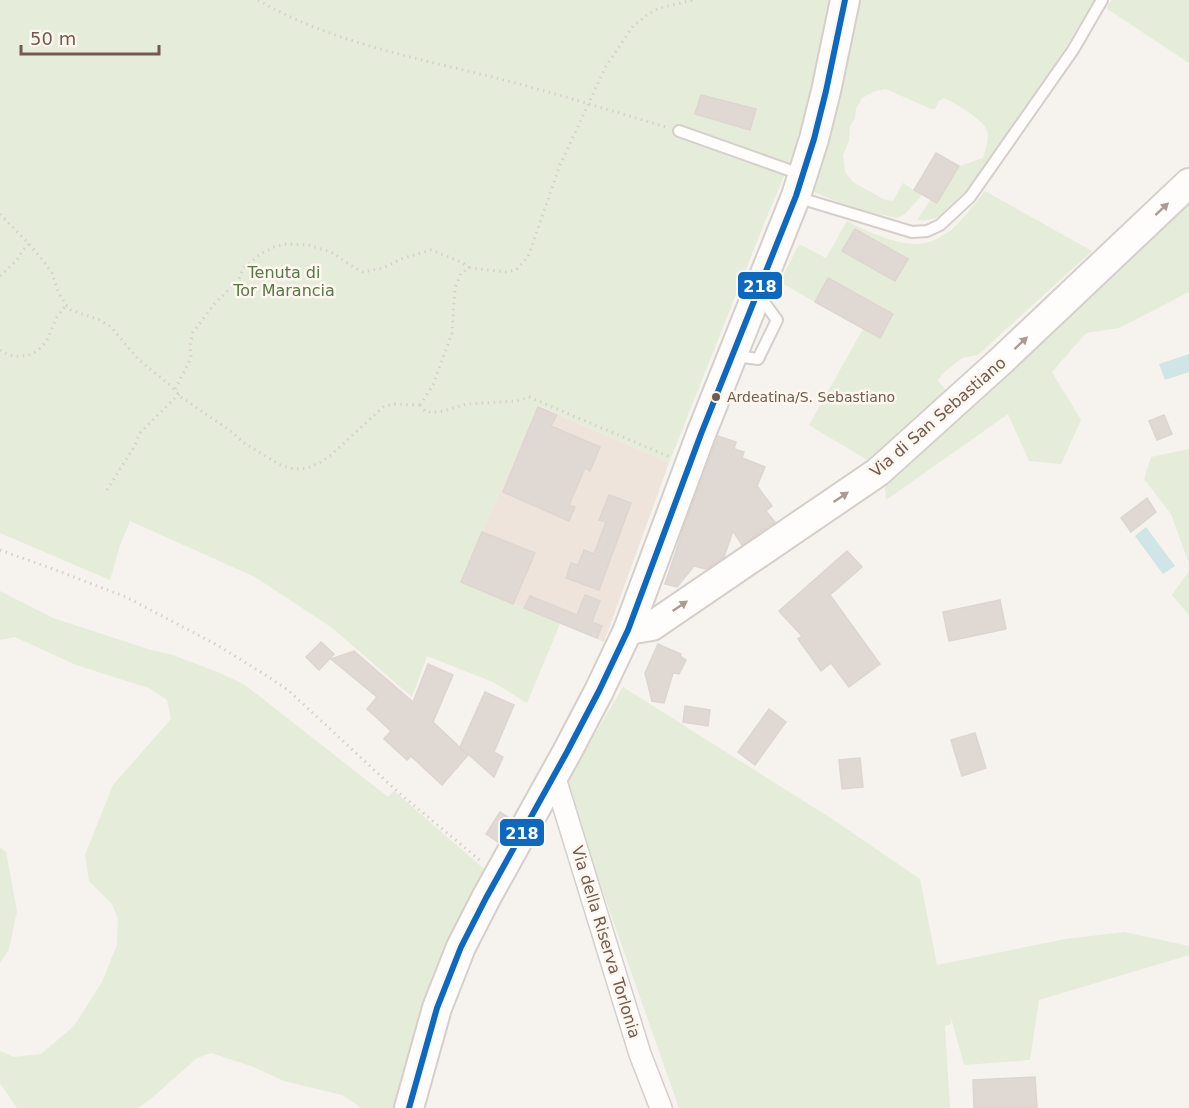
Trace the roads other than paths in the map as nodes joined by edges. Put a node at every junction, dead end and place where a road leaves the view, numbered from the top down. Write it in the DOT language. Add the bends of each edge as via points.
graph roads {
  1 [pos="845,0"];
  2 [pos="1102,0"];
  3 [pos="679,131"];
  4 [pos="1189,183"];
  5 [pos="800,186"];
  6 [pos="628,630"];
  7 [pos="554,775"];
  8 [pos="409,1108"];
  9 [pos="661,1108"];
  1 -- 5 [label="main road"];
  2 -- 5 [label="lane" via="1073,50 970,197 940,225 912,232"];
  3 -- 5 [label="lane"];
  6 -- 4 [label="main road, Via di San Sebastiano, one-way" via="652,626 878,472"];
  5 -- 6 [label="main road"];
  6 -- 7 [label="main road"];
  7 -- 8 [label="main road" via="465,939 437,1008"];
  7 -- 9 [label="street, Via della Riserva Torlonia" via="640,1054"];
}
